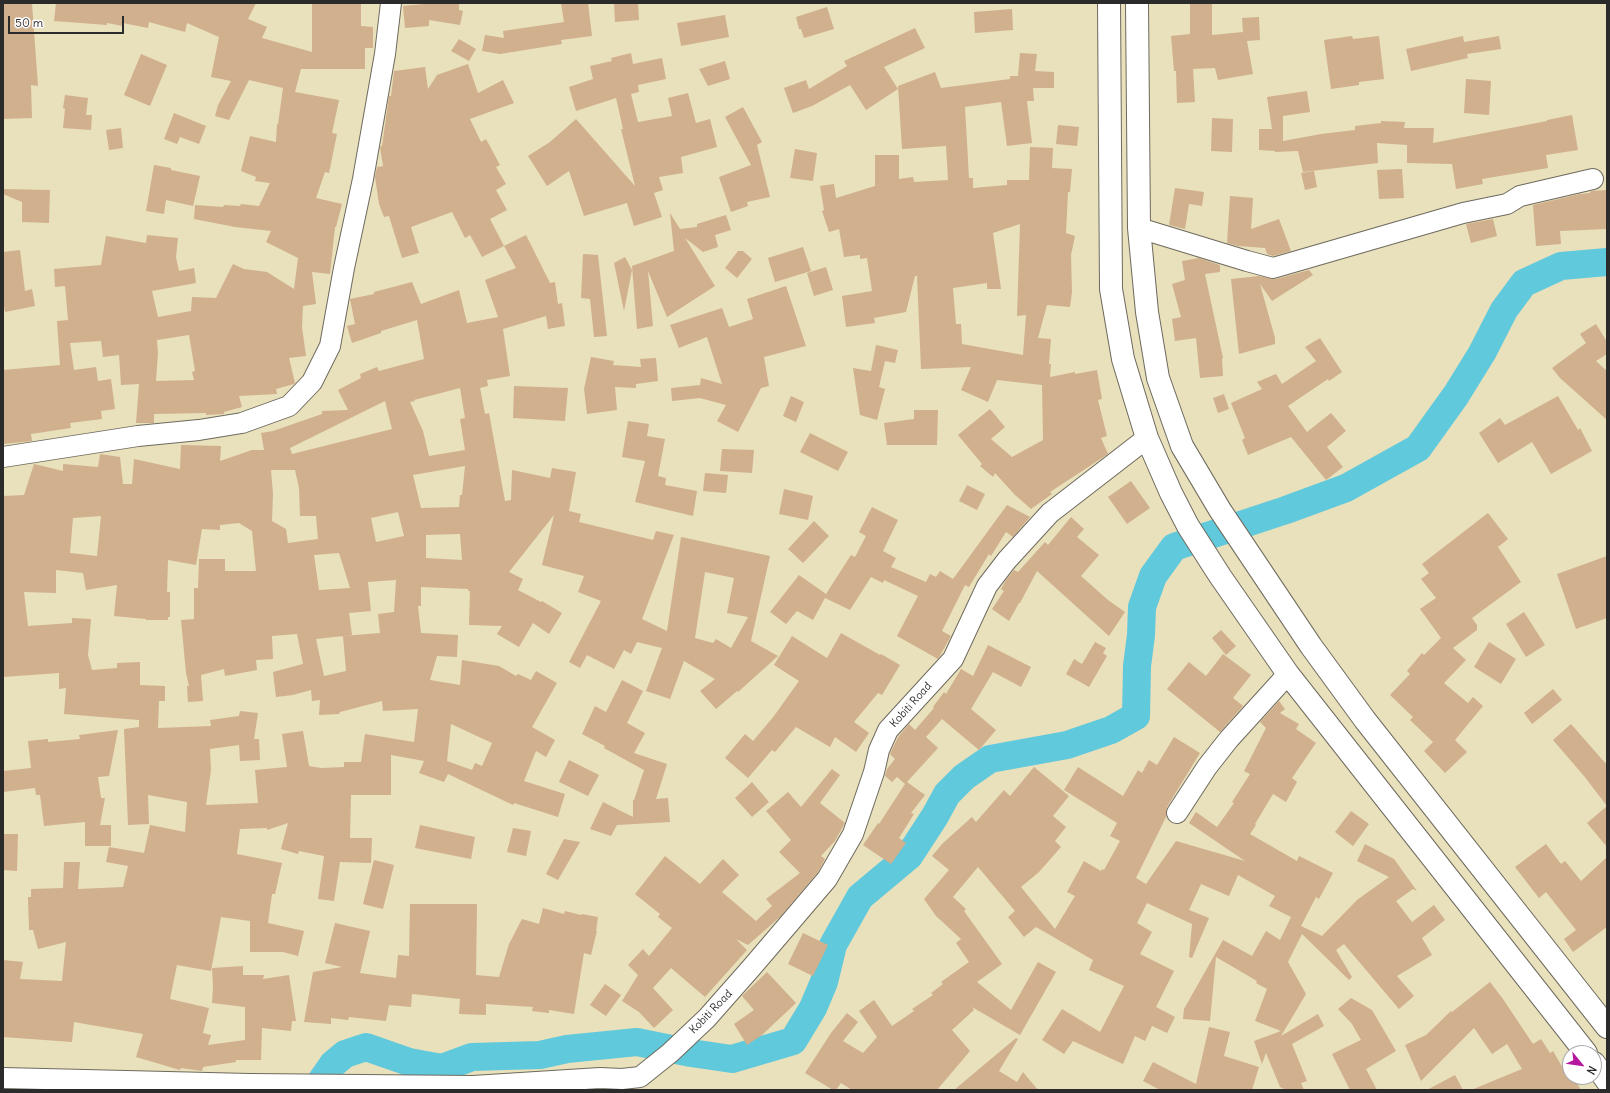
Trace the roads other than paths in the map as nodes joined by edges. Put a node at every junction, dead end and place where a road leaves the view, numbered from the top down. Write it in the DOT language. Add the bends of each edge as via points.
graph roads {
  1 [pos="391,3"];
  2 [pos="1109,3"];
  3 [pos="1137,3"];
  4 [pos="1593,179"];
  5 [pos="1139,228"];
  6 [pos="1147,438"];
  7 [pos="3,457"];
  8 [pos="1288,674"];
  9 [pos="1177,813"];
  10 [pos="1607,1027"];
  11 [pos="1580,1045"];
  12 [pos="3,1078"];
  13 [pos="360,1087"];
  1 -- 7 [label="street" via="385,54 363,179 330,346 312,382 289,406 242,423"];
  2 -- 6 [label="main road" via="1111,289 1123,359"];
  3 -- 5 [label="main road"];
  4 -- 5 [label="street" via="1520,196 1507,204 1463,213 1273,268"];
  5 -- 10 [label="main road" via="1147,312 1158,378 1182,446 1220,510 1311,646"];
  6 -- 8 [label="main road" via="1188,526"];
  6 -- 13 [label="street, Kobiti Road" via="1050,513 1007,560 987,586 952,658 888,730 879,750 853,834 827,879 722,1001 674,1049 640,1077 473,1086"];
  8 -- 9 [label="street" via="1229,739"];
  8 -- 11 [label="main road"];
  12 -- 13 [label="street, Kobiti Road" via="325,1084"];
}
